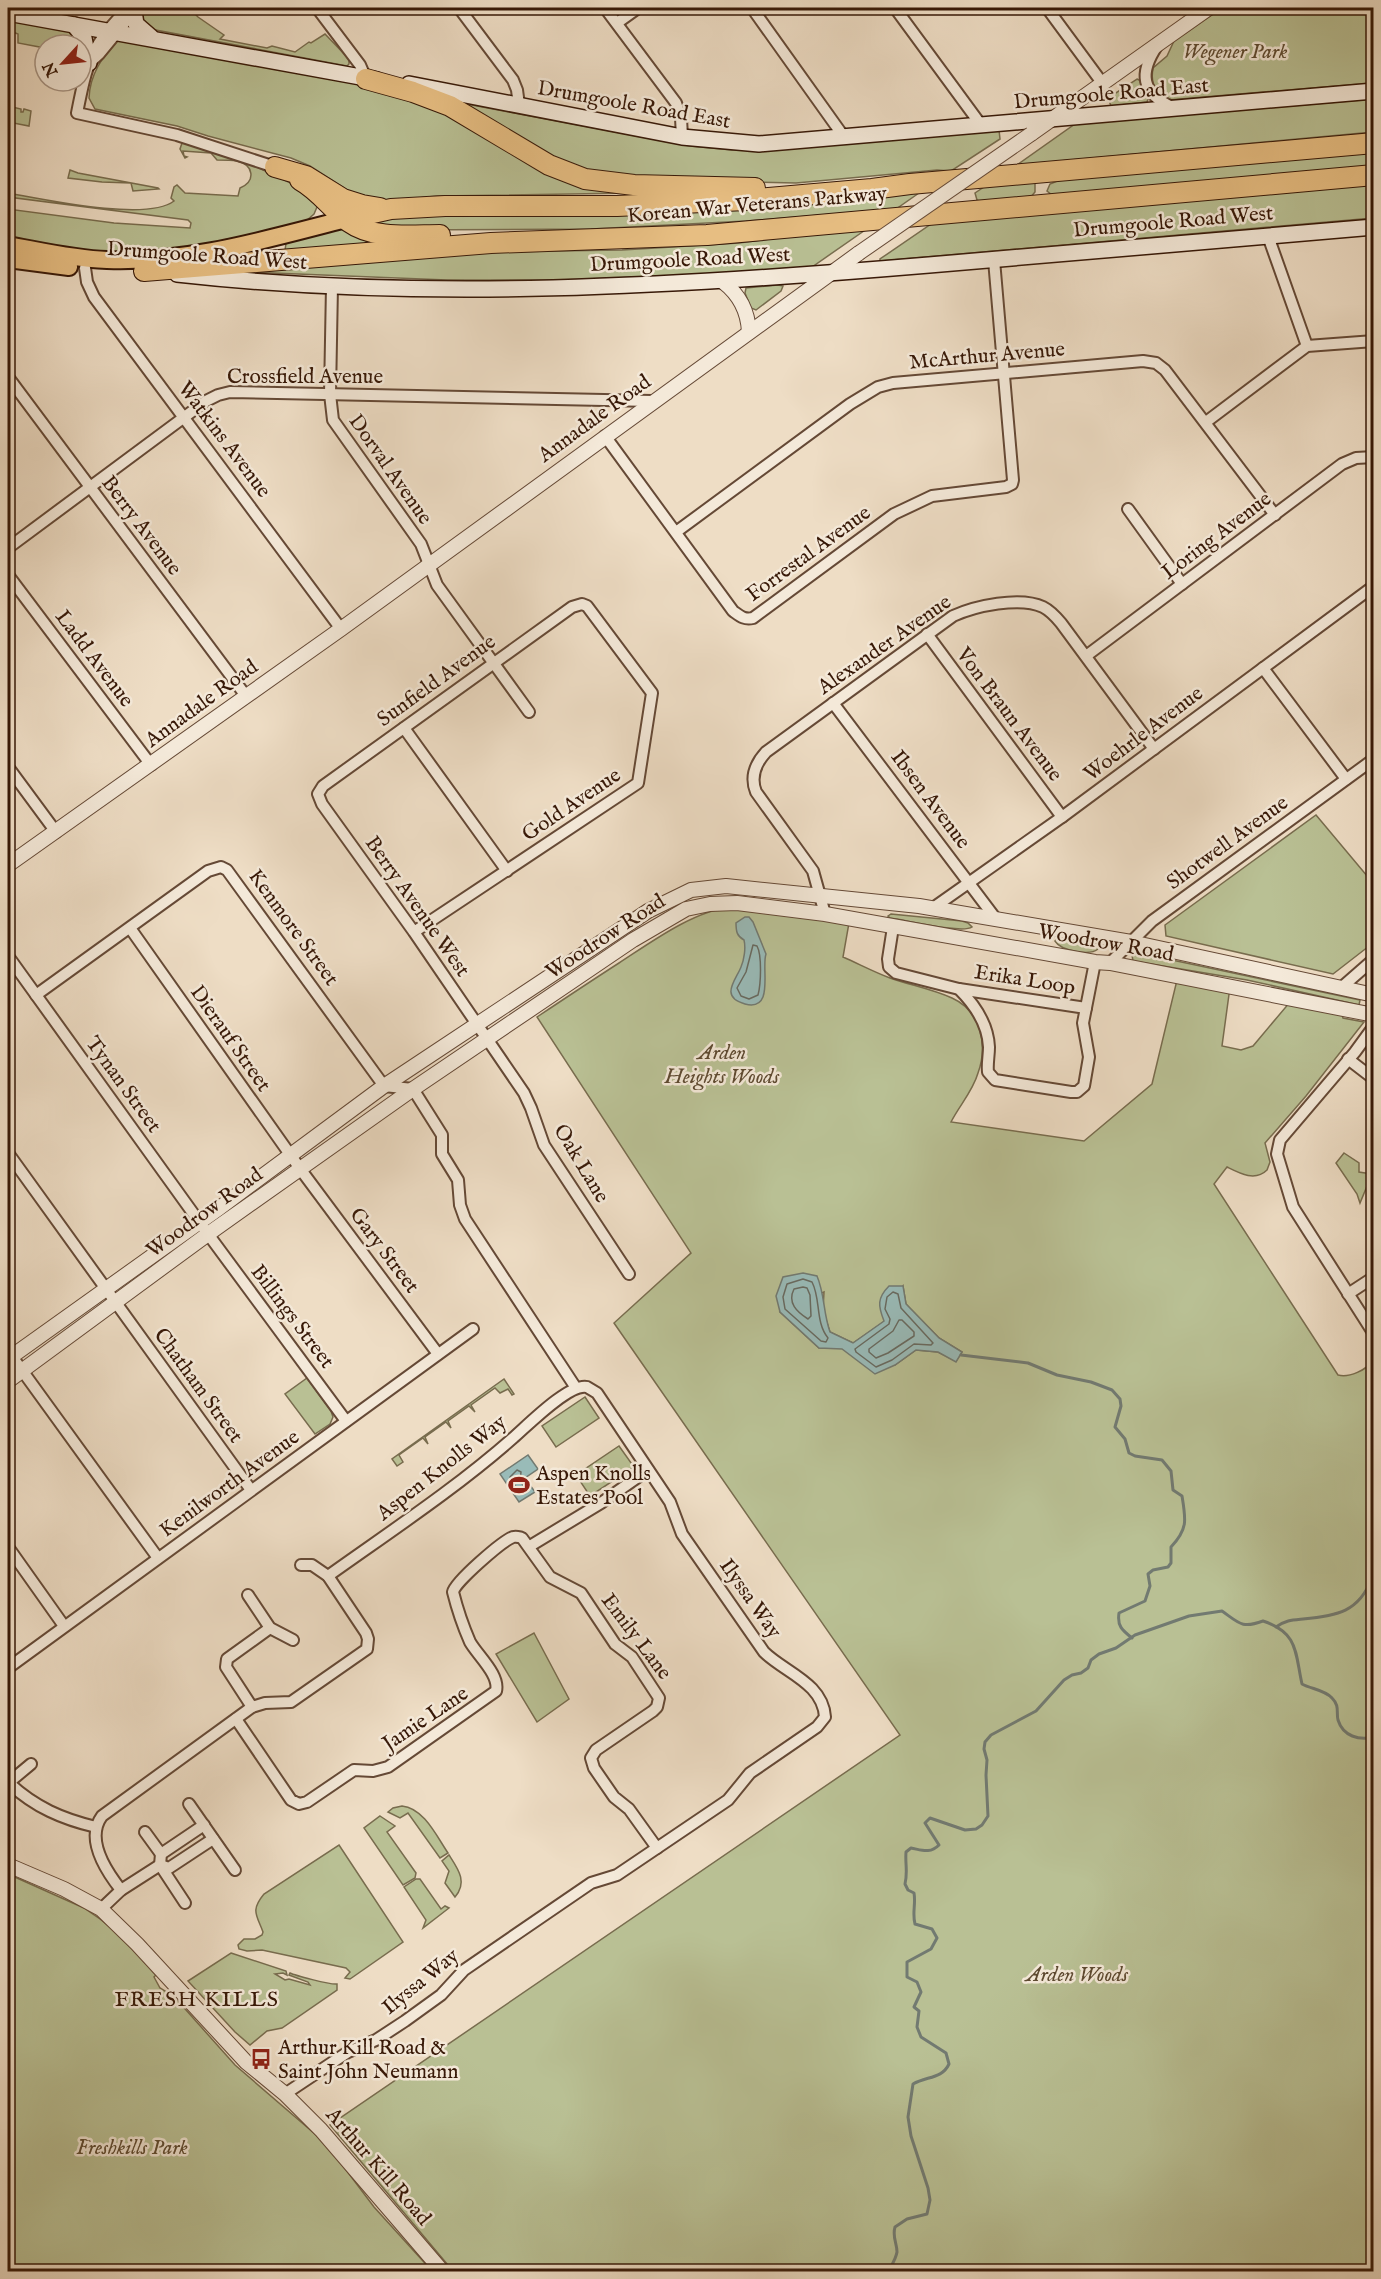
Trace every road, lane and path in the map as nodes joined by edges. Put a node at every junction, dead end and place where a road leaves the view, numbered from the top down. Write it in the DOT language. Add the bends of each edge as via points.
graph roads {
  1 [pos="317,8"];
  2 [pos="459,8"];
  3 [pos="605,8"];
  4 [pos="638,8"];
  5 [pos="752,8"];
  6 [pos="895,8"];
  7 [pos="1047,8"];
  8 [pos="1209,8"];
  9 [pos="133,9"];
  10 [pos="8,13"];
  11 [pos="617,23"];
  12 [pos="74,25"];
  13 [pos="112,32"];
  14 [pos="80,33"];
  15 [pos="154,39"];
  16 [pos="1160,42"];
  17 [pos="93,50"];
  18 [pos="366,79"];
  19 [pos="1103,84"];
  20 [pos="1374,91"];
  21 [pos="82,93"];
  22 [pos="519,105"];
  23 [pos="1175,109"];
  24 [pos="1052,119"];
  25 [pos="981,125"];
  26 [pos="682,137"];
  27 [pos="843,137"];
  28 [pos="1374,144"];
  29 [pos="275,167"];
  30 [pos="1374,175"];
  31 [pos="300,180"];
  32 [pos="910,184"];
  33 [pos="391,209"];
  34 [pos="346,219"];
  35 [pos="1374,227"];
  36 [pos="301,230"];
  37 [pos="1268,236"];
  38 [pos="598,240"];
  39 [pos="8,245"];
  40 [pos="8,259"];
  41 [pos="994,260"];
  42 [pos="85,268"];
  43 [pos="144,271"];
  44 [pos="831,273"];
  45 [pos="723,282"];
  46 [pos="332,286"];
  47 [pos="749,332"];
  48 [pos="1374,341"];
  49 [pos="1307,346"];
  50 [pos="1004,372"];
  51 [pos="8,377"];
  52 [pos="330,394"];
  53 [pos="652,402"];
  54 [pos="184,416"];
  55 [pos="1206,422"];
  56 [pos="605,436"];
  57 [pos="1374,457"];
  58 [pos="90,487"];
  59 [pos="1128,509"];
  60 [pos="1275,515"];
  61 [pos="676,532"];
  62 [pos="8,548"];
  63 [pos="429,564"];
  64 [pos="8,575"];
  65 [pos="1182,584"];
  66 [pos="1374,586"];
  67 [pos="582,604"];
  68 [pos="341,629"];
  69 [pos="927,634"];
  70 [pos="1086,656"];
  71 [pos="494,663"];
  72 [pos="1263,668"];
  73 [pos="246,696"];
  74 [pos="834,703"];
  75 [pos="529,712"];
  76 [pos="404,728"];
  77 [pos="1154,749"];
  78 [pos="1374,759"];
  79 [pos="151,765"];
  80 [pos="8,767"];
  81 [pos="1346,779"];
  82 [pos="318,795"];
  83 [pos="1062,817"];
  84 [pos="56,832"];
  85 [pos="8,866"];
  86 [pos="507,871"];
  87 [pos="969,882"];
  88 [pos="820,895"];
  89 [pos="933,908"];
  90 [pos="825,914"];
  91 [pos="996,919"];
  92 [pos="893,927"];
  93 [pos="130,928"];
  94 [pos="414,932"];
  95 [pos="1131,942"];
  96 [pos="8,956"];
  97 [pos="1374,959"];
  98 [pos="1095,962"];
  99 [pos="1110,963"];
  100 [pos="1342,987"];
  101 [pos="959,989"];
  102 [pos="36,995"];
  103 [pos="1374,995"];
  104 [pos="1086,1008"];
  105 [pos="1374,1015"];
  106 [pos="478,1024"];
  107 [pos="1374,1026"];
  108 [pos="488,1039"];
  109 [pos="1348,1059"];
  110 [pos="1374,1079"];
  111 [pos="384,1086"];
  112 [pos="413,1089"];
  113 [pos="8,1153"];
  114 [pos="290,1155"];
  115 [pos="301,1170"];
  116 [pos="198,1221"];
  117 [pos="208,1234"];
  118 [pos="629,1274"];
  119 [pos="1374,1276"];
  120 [pos="105,1288"];
  121 [pos="1348,1294"];
  122 [pos="115,1303"];
  123 [pos="473,1329"];
  124 [pos="1374,1334"];
  125 [pos="438,1354"];
  126 [pos="9,1356"];
  127 [pos="22,1371"];
  128 [pos="8,1381"];
  129 [pos="576,1388"];
  130 [pos="346,1421"];
  131 [pos="648,1470"];
  132 [pos="251,1490"];
  133 [pos="530,1546"];
  134 [pos="8,1547"];
  135 [pos="158,1558"];
  136 [pos="301,1565"];
  137 [pos="328,1576"];
  138 [pos="248,1595"];
  139 [pos="64,1626"];
  140 [pos="270,1628"];
  141 [pos="292,1640"];
  142 [pos="8,1668"];
  143 [pos="252,1707"];
  144 [pos="236,1719"];
  145 [pos="32,1764"];
  146 [pos="189,1804"];
  147 [pos="204,1825"];
  148 [pos="96,1827"];
  149 [pos="145,1832"];
  150 [pos="213,1839"];
  151 [pos="657,1848"];
  152 [pos="160,1859"];
  153 [pos="8,1865"];
  154 [pos="235,1870"];
  155 [pos="121,1890"];
  156 [pos="185,1903"];
  157 [pos="101,1909"];
  158 [pos="285,2094"];
  159 [pos="443,2271"];
  1 -- 18 [label="street" via="360,65"];
  2 -- 22 [label="street" via="510,76"];
  3 -- 11 [label="street"];
  4 -- 11 [label="street"];
  5 -- 27 [label="street"];
  6 -- 25 [label="street"];
  7 -- 19 [label="street"];
  8 -- 16 [label="street, Annadale Road"];
  9 -- 13 [label="street"];
  9 -- 15 [label="main road" via="137,27"];
  10 -- 12 [label="main road, Drumgoole Road East"];
  11 -- 26 [label="street" via="676,103"];
  12 -- 13 [label="main road, Drumgoole Road East"];
  12 -- 14 [label="main road"];
  13 -- 15 [label="main road, Drumgoole Road East"];
  13 -- 17 [label="street"];
  15 -- 18 [label="main road, Drumgoole Road East"];
  16 -- 19 [label="street, Annadale Road"];
  16 -- 23 [label="street" via="1149,60 1145,77 1153,96"];
  18 -- 22 [label="main road, Drumgoole Road East"];
  18 -- 32 [label="highway" via="441,102 549,165 595,181 757,188"];
  19 -- 24 [label="street, Annadale Road"];
  20 -- 23 [label="main road, Drumgoole Road East"];
  21 -- 29 [label="street" via="77,113 177,135"];
  22 -- 26 [label="main road, Drumgoole Road East"];
  23 -- 24 [label="main road, Drumgoole Road East"];
  24 -- 25 [label="main road, Drumgoole Road East"];
  24 -- 44 [label="street, Annadale Road, bridge"];
  25 -- 27 [label="main road, Drumgoole Road East"];
  26 -- 27 [label="main road, Drumgoole Road East" via="759,144"];
  28 -- 32 [label="highway, Korean War Veterans Parkway"];
  29 -- 31 [label="main road"];
  29 -- 33 [label="highway" via="306,176 343,199"];
  30 -- 38 [label="highway, Korean War Veterans Parkway" via="707,235"];
  31 -- 34 [label="highway" via="318,191"];
  31 -- 36 [label="main road" via="316,198 320,210"];
  32 -- 33 [label="highway, Korean War Veterans Parkway" via="746,200"];
  33 -- 34 [label="highway, Korean War Veterans Parkway"];
  34 -- 36 [label="main road, Drumgoole Road West"];
  34 -- 38 [label="highway" via="362,229 381,233"];
  35 -- 37 [label="main road, Drumgoole Road West"];
  36 -- 39 [label="main road, Drumgoole Road West" via="220,251 146,260 83,258"];
  37 -- 41 [label="main road, Drumgoole Road West"];
  37 -- 49 [label="street"];
  38 -- 43 [label="highway, Korean War Veterans Parkway" via="480,244"];
  40 -- 42 [label="main road, Drumgoole Road West"];
  41 -- 44 [label="main road, Drumgoole Road West"];
  41 -- 50 [label="street"];
  42 -- 43 [label="main road, Drumgoole Road West"];
  42 -- 54 [label="street, Watkins Avenue" via="94,297"];
  43 -- 46 [label="main road, Drumgoole Road West"];
  44 -- 45 [label="main road, Drumgoole Road West"];
  44 -- 47 [label="street, Annadale Road"];
  45 -- 46 [label="main road, Drumgoole Road West" via="540,289"];
  45 -- 47 [label="street" via="743,304"];
  46 -- 52 [label="street, Dorval Avenue"];
  47 -- 53 [label="street, Annadale Road"];
  48 -- 49 [label="street"];
  49 -- 55 [label="street"];
  50 -- 55 [label="street, McArthur Avenue" via="1150,361 1165,370"];
  50 -- 61 [label="street, McArthur Avenue" via="878,387"];
  50 -- 61 [label="street, Forrestal Avenue" via="1012,484 915,502 758,615 747,620 733,610"];
  51 -- 58 [label="street, Berry Avenue"];
  52 -- 53 [label="street, Crossfield Avenue"];
  52 -- 54 [label="street, Crossfield Avenue" via="230,392 218,394"];
  52 -- 63 [label="street, Dorval Avenue" via="335,426 421,544"];
  53 -- 56 [label="street, Annadale Road"];
  54 -- 58 [label="street, Crossfield Avenue"];
  54 -- 68 [label="street, Watkins Avenue"];
  55 -- 60 [label="street, McArthur Avenue"];
  56 -- 61 [label="street, Forrestal Avenue"];
  56 -- 63 [label="street, Annadale Road"];
  57 -- 60 [label="street, Loring Avenue" via="1342,464"];
  58 -- 62 [label="street, Crossfield Avenue"];
  58 -- 73 [label="street, Berry Avenue"];
  59 -- 65 [label="street"];
  60 -- 65 [label="street, Loring Avenue"];
  63 -- 68 [label="street, Annadale Road"];
  63 -- 71 [label="street, Dorval Avenue" via="437,585"];
  64 -- 79 [label="street, Ladd Avenue"];
  65 -- 70 [label="street, Loring Avenue"];
  66 -- 72 [label="street, Woehrle Avenue"];
  67 -- 71 [label="street, Sunfield Avenue" via="572,607"];
  67 -- 86 [label="street, Gold Avenue" via="590,609 652,693 638,783"];
  68 -- 73 [label="street, Annadale Road"];
  69 -- 70 [label="street, Alexander Avenue" via="970,609 1034,604 1053,614"];
  69 -- 74 [label="street, Alexander Avenue"];
  69 -- 83 [label="street, Von Braun Avenue"];
  70 -- 77 [label="street, Alexander Avenue"];
  71 -- 75 [label="street, Dorval Avenue"];
  71 -- 76 [label="street, Sunfield Avenue"];
  72 -- 77 [label="street, Woehrle Avenue"];
  72 -- 81 [label="street"];
  73 -- 79 [label="street, Annadale Road"];
  74 -- 87 [label="street, Ibsen Avenue"];
  74 -- 88 [label="street, Alexander Avenue" via="766,752 756,765 753,778 759,798 813,871"];
  76 -- 82 [label="street, Sunfield Avenue" via="323,786"];
  76 -- 86 [label="street"];
  77 -- 83 [label="street, Woehrle Avenue"];
  78 -- 81 [label="street, Shotwell Avenue"];
  79 -- 84 [label="street, Annadale Road"];
  80 -- 84 [label="street"];
  81 -- 95 [label="street, Shotwell Avenue" via="1152,921"];
  82 -- 94 [label="street, Berry Avenue West"];
  83 -- 87 [label="street, Woehrle Avenue"];
  84 -- 85 [label="street, Annadale Road"];
  86 -- 94 [label="street, Gold Avenue"];
  87 -- 89 [label="street, Woehrle Avenue"];
  87 -- 91 [label="street, Ibsen Avenue"];
  88 -- 89 [label="street, Woodrow Road"];
  88 -- 90 [label="street, Alexander Avenue"];
  88 -- 106 [label="street, Woodrow Road" via="726,886 691,890 648,911"];
  89 -- 91 [label="street, Woodrow Road"];
  90 -- 92 [label="street, Woodrow Road"];
  90 -- 108 [label="street, Woodrow Road" via="737,903 686,909 633,940"];
  91 -- 95 [label="street, Woodrow Road"];
  92 -- 98 [label="street, Woodrow Road"];
  92 -- 101 [label="street, Erika Loop" via="888,963 892,971"];
  93 -- 102 [label="street, Kenmore Street"];
  93 -- 111 [label="street, Kenmore Street" via="208,872 222,867 227,870"];
  93 -- 114 [label="street, Dierauf Street"];
  94 -- 106 [label="street, Berry Avenue West"];
  95 -- 99 [label="street, Shotwell Avenue"];
  95 -- 100 [label="street, Woodrow Road"];
  96 -- 102 [label="street, Tynan Street"];
  97 -- 100 [label="street"];
  98 -- 99 [label="street, Woodrow Road"];
  98 -- 104 [label="street, Erika Loop"];
  99 -- 105 [label="street, Woodrow Road"];
  100 -- 103 [label="street, Woodrow Road"];
  101 -- 104 [label="street, Erika Loop"];
  101 -- 104 [label="street, Erika Loop" via="987,1029 988,1072 992,1078 1071,1092 1081,1090 1086,1082"];
  102 -- 116 [label="street, Tynan Street"];
  106 -- 108 [label="street, Berry Avenue West"];
  106 -- 111 [label="street, Woodrow Road"];
  107 -- 109 [label="street"];
  108 -- 112 [label="street, Woodrow Road"];
  108 -- 118 [label="street, Oak Lane" via="524,1093 544,1144"];
  109 -- 110 [label="street"];
  109 -- 121 [label="street" via="1280,1140 1277,1149 1293,1207"];
  111 -- 112 [label="street"];
  111 -- 114 [label="street, Woodrow Road"];
  112 -- 115 [label="street, Woodrow Road"];
  112 -- 129 [label="street" via="442,1135 442,1154 458,1180 465,1219"];
  113 -- 120 [label="street, Chatham Street"];
  114 -- 115 [label="street, Dierauf Street"];
  114 -- 116 [label="street, Woodrow Road"];
  115 -- 117 [label="street, Woodrow Road"];
  115 -- 125 [label="street, Gary Street"];
  116 -- 117 [label="street, Tynan Street"];
  116 -- 120 [label="street, Woodrow Road"];
  117 -- 122 [label="street, Woodrow Road"];
  117 -- 130 [label="street, Billings Street"];
  119 -- 121 [label="street"];
  120 -- 122 [label="street, Chatham Street"];
  120 -- 126 [label="street, Woodrow Road"];
  121 -- 124 [label="street"];
  122 -- 127 [label="street, Woodrow Road"];
  122 -- 132 [label="street, Chatham Street"];
  123 -- 125 [label="street, Kenilworth Avenue"];
  125 -- 130 [label="street, Kenilworth Avenue"];
  126 -- 127 [label="street"];
  127 -- 128 [label="street, Woodrow Road"];
  127 -- 135 [label="street"];
  129 -- 131 [label="street, Ilyssa Way" via="587,1387 597,1393"];
  129 -- 137 [label="street, Aspen Knolls Way" via="543,1410 476,1471"];
  130 -- 132 [label="street, Kenilworth Avenue"];
  131 -- 133 [label="street"];
  131 -- 151 [label="street, Ilyssa Way" via="673,1508 682,1534 764,1652 803,1679 825,1714 817,1727 750,1773 728,1800"];
  132 -- 135 [label="street, Kenilworth Avenue"];
  133 -- 144 [label="street, Jamie Lane" via="522,1538 512,1538 457,1583 453,1592 465,1630 495,1679 496,1691 388,1767 354,1770 299,1804 291,1800"];
  133 -- 151 [label="street, Emily Lane" via="550,1577 581,1593 615,1644 632,1657 659,1698 653,1711 596,1750 591,1758 614,1797 629,1809"];
  134 -- 139 [label="street"];
  135 -- 139 [label="street, Kenilworth Avenue"];
  136 -- 137 [label="street" via="312,1565"];
  137 -- 143 [label="street" via="366,1634 367,1649 291,1702 265,1702"];
  138 -- 140 [label="street"];
  139 -- 142 [label="street, Kenilworth Avenue"];
  140 -- 141 [label="street"];
  140 -- 143 [label="street" via="227,1659 226,1667"];
  143 -- 144 [label="street"];
  144 -- 148 [label="street" via="108,1811"];
  145 -- 148 [label="street" via="10,1784 37,1806"];
  146 -- 147 [label="street"];
  147 -- 150 [label="street"];
  147 -- 152 [label="street"];
  148 -- 155 [label="street" via="102,1861"];
  149 -- 152 [label="street"];
  150 -- 152 [label="street" via="169,1868"];
  150 -- 154 [label="street"];
  151 -- 158 [label="street, Ilyssa Way" via="617,1875 591,1883 464,1970 441,1995 405,2021 348,2052"];
  152 -- 155 [label="street"];
  152 -- 156 [label="street"];
  153 -- 157 [label="street, Arthur Kill Road"];
  155 -- 157 [label="street"];
  157 -- 158 [label="street, Arthur Kill Road" via="246,2062"];
  158 -- 159 [label="street, Arthur Kill Road"];
}
